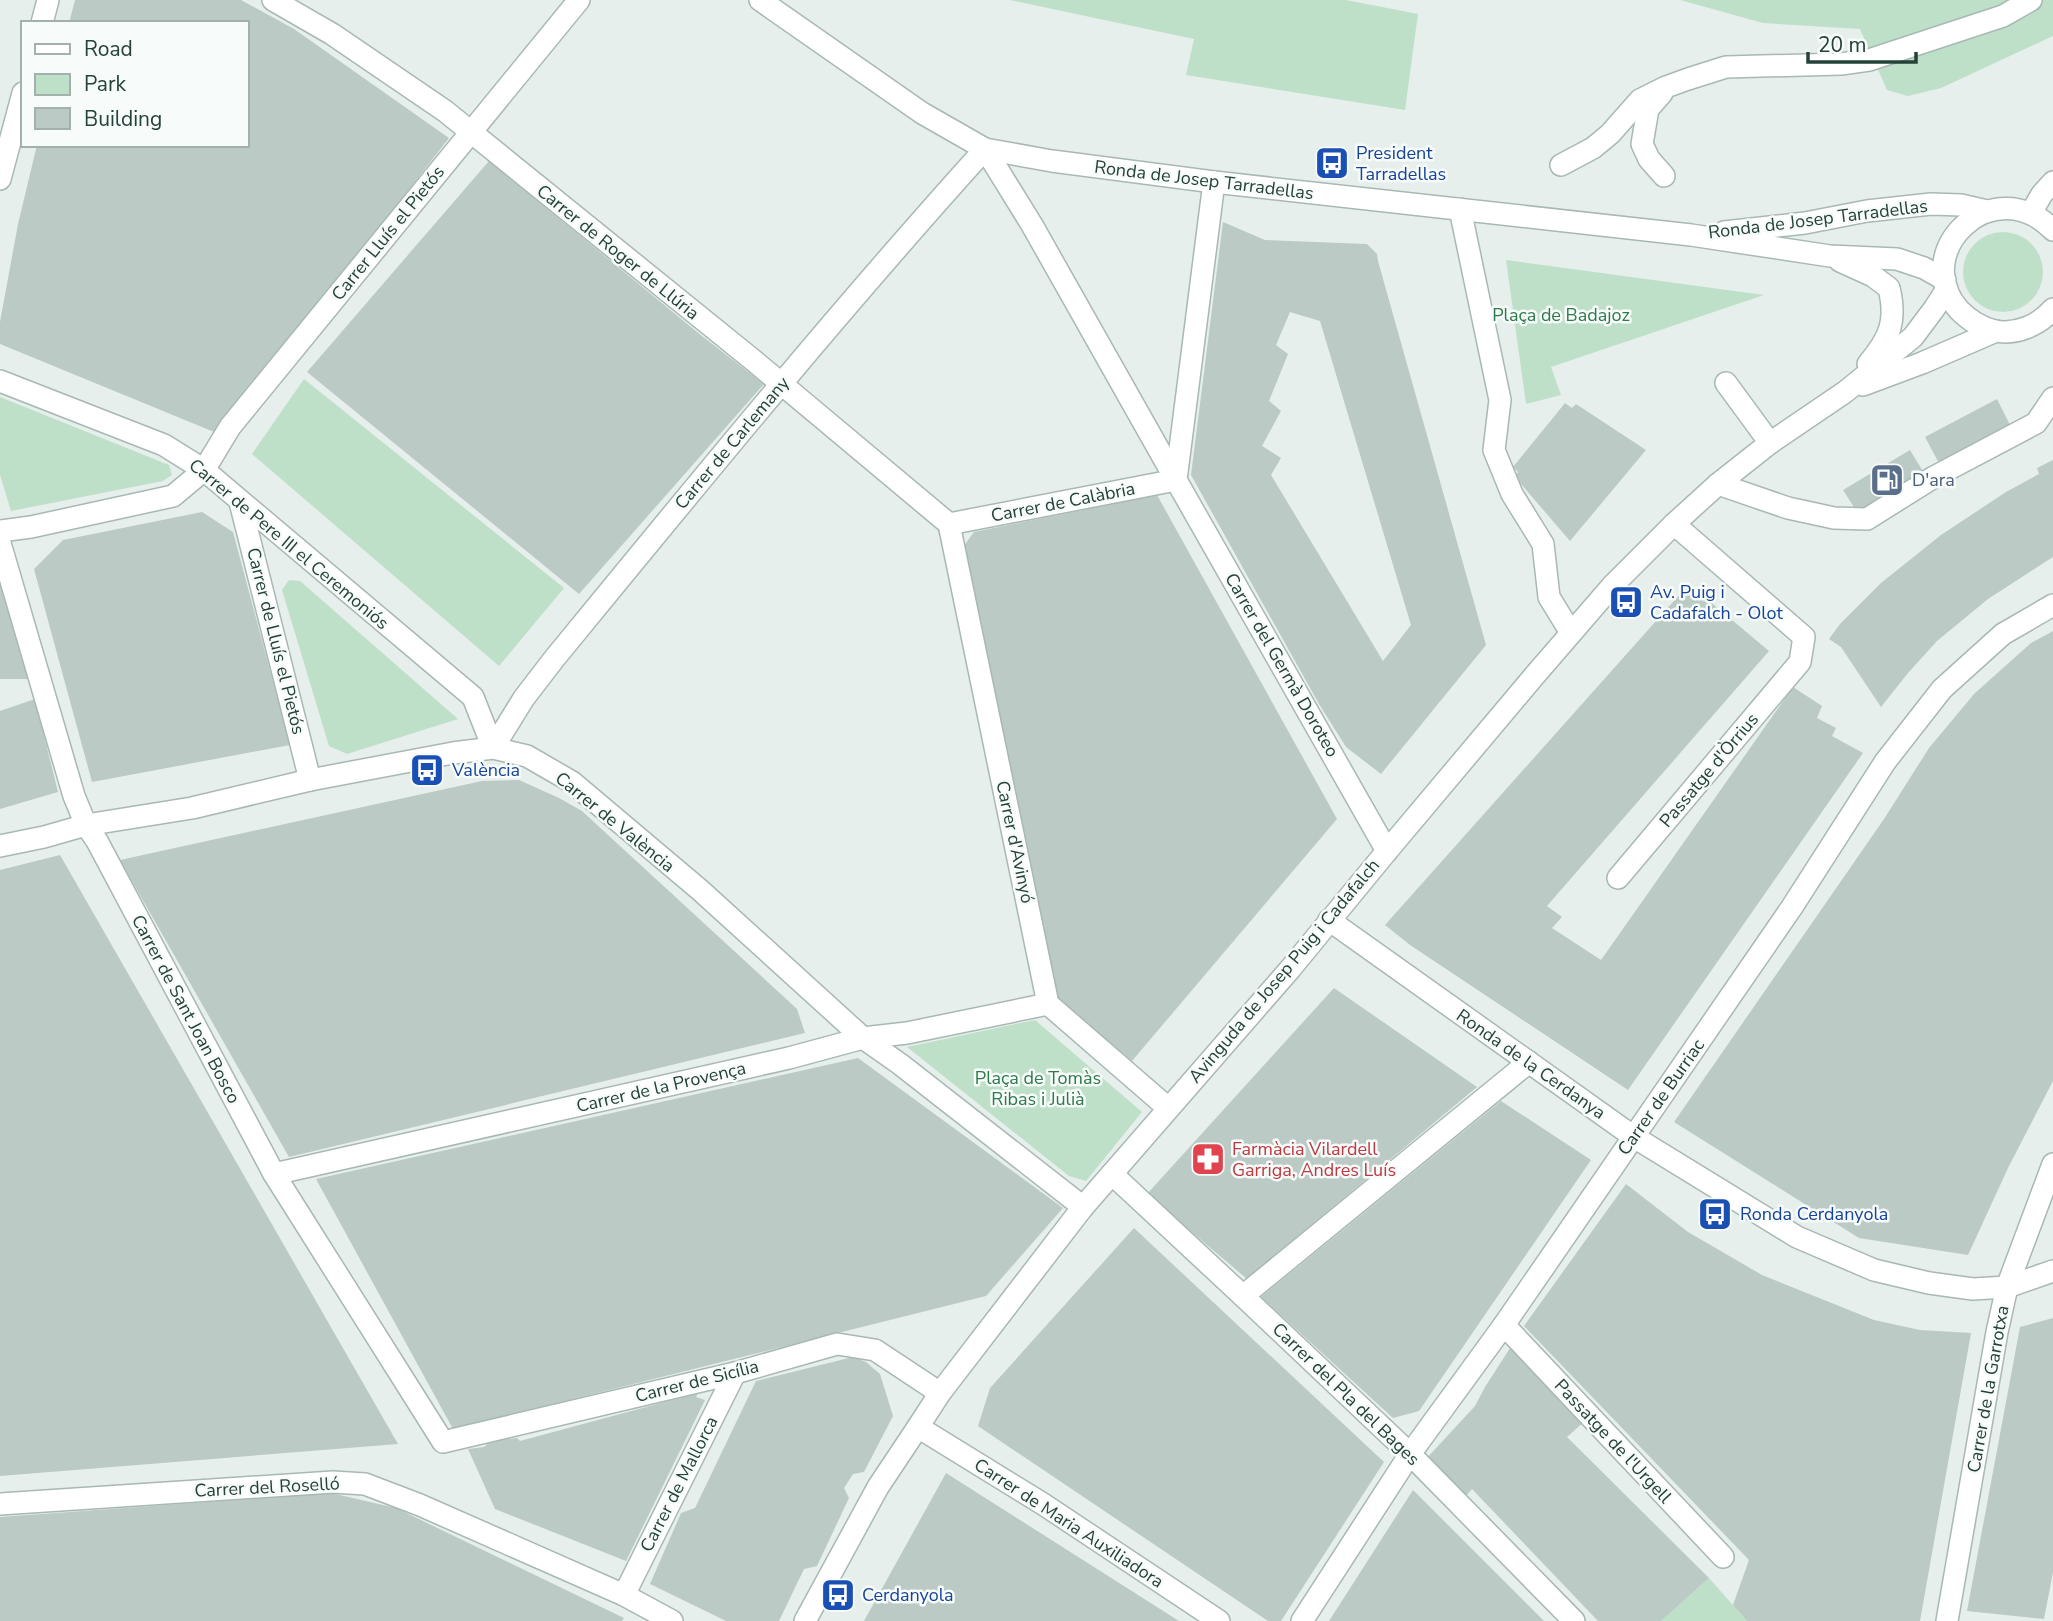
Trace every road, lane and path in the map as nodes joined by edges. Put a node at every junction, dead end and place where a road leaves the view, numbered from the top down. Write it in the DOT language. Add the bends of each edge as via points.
graph roads {
  1 [pos="48,0"];
  2 [pos="273,0"];
  3 [pos="579,0"];
  4 [pos="760,0"];
  5 [pos="2031,0"];
  6 [pos="43,21"];
  7 [pos="1666,87"];
  8 [pos="21,99"];
  9 [pos="470,132"];
  10 [pos="3,149"];
  11 [pos="985,149"];
  12 [pos="1561,164"];
  13 [pos="1664,176"];
  14 [pos="0,179"];
  15 [pos="1214,182"];
  16 [pos="2053,182"];
  17 [pos="1460,209"];
  18 [pos="1987,211"];
  19 [pos="2031,213"];
  20 [pos="2053,230"];
  21 [pos="1691,235"];
  22 [pos="1830,256"];
  23 [pos="1946,284"];
  24 [pos="2053,309"];
  25 [pos="1996,331"];
  26 [pos="0,381"];
  27 [pos="1726,383"];
  28 [pos="781,385"];
  29 [pos="1845,392"];
  30 [pos="2053,398"];
  31 [pos="1770,443"];
  32 [pos="204,470"];
  33 [pos="1176,480"];
  34 [pos="1718,484"];
  35 [pos="240,502"];
  36 [pos="949,524"];
  37 [pos="1674,524"];
  38 [pos="0,531"];
  39 [pos="0,543"];
  40 [pos="2053,605"];
  41 [pos="1571,633"];
  42 [pos="493,748"];
  43 [pos="310,780"];
  44 [pos="86,825"];
  45 [pos="0,846"];
  46 [pos="1387,850"];
  47 [pos="1618,878"];
  48 [pos="1329,920"];
  49 [pos="1048,1004"];
  50 [pos="863,1038"];
  51 [pos="1529,1062"];
  52 [pos="1168,1108"];
  53 [pos="1634,1137"];
  54 [pos="2053,1164"];
  55 [pos="274,1174"];
  56 [pos="1112,1174"];
  57 [pos="1083,1207"];
  58 [pos="2053,1271"];
  59 [pos="2007,1287"];
  60 [pos="1243,1296"];
  61 [pos="1504,1325"];
  62 [pos="735,1373"];
  63 [pos="940,1393"];
  64 [pos="918,1427"];
  65 [pos="443,1442"];
  66 [pos="1410,1454"];
  67 [pos="0,1504"];
  68 [pos="1723,1557"];
  69 [pos="624,1595"];
  70 [pos="672,1621"];
  71 [pos="805,1621"];
  72 [pos="1219,1621"];
  73 [pos="1302,1621"];
  74 [pos="1574,1621"];
  75 [pos="1947,1621"];
  1 -- 6 [label="street"];
  2 -- 9 [label="street, Carrer de Roger de Llúria" via="332,34"];
  3 -- 9 [label="street, Carrer Lluís el Pietós"];
  4 -- 11 [label="street, Ronda de Josep Tarradellas" via="922,113"];
  5 -- 7 [label="street" via="2003,16 1869,60 1726,67"];
  7 -- 12 [label="street" via="1640,100 1593,148"];
  7 -- 13 [label="street" via="1648,109 1642,144"];
  8 -- 10 [label="street"];
  9 -- 28 [label="street, Carrer de Roger de Llúria"];
  9 -- 32 [label="street, Carrer Lluís el Pietós" via="230,427"];
  10 -- 14 [label="street"];
  11 -- 15 [label="street, Ronda de Josep Tarradellas"];
  11 -- 28 [label="street, Carrer de Carlemany"];
  11 -- 33 [label="street, Carrer del Germà Doroteo"];
  15 -- 17 [label="street, Ronda de Josep Tarradellas"];
  15 -- 33 [label="street"];
  16 -- 19 [label="street"];
  17 -- 21 [label="street, Ronda de Josep Tarradellas"];
  17 -- 41 [label="street" via="1500,400 1494,450 1512,494 1543,544 1549,597"];
  18 -- 19 [label="street, Ronda de Josep Tarradellas" via="2002,208"];
  18 -- 21 [label="street, Ronda de Josep Tarradellas" via="1930,204"];
  18 -- 23 [label="street" via="1965,224 1949,245 1944,262"];
  19 -- 20 [label="street"];
  21 -- 22 [label="street, Ronda de Josep Tarradellas"];
  22 -- 23 [label="street, Ronda de Josep Tarradellas" via="1897,259 1924,268"];
  22 -- 29 [label="street, Ronda de Josep Tarradellas" via="1889,288 1894,307 1881,349"];
  23 -- 25 [label="street" via="1965,317"];
  23 -- 29 [label="street, Avinguda de Josep Puig i Cadafalch" via="1913,337"];
  24 -- 25 [label="street, Avinguda de Josep Puig i Cadafalch" via="2036,324"];
  25 -- 29 [label="street, Avinguda de Josep Puig i Cadafalch"];
  26 -- 32 [label="street, Carrer de Pere III el Ceremoniós" via="164,445"];
  27 -- 31 [label="street"];
  28 -- 36 [label="street, Carrer de Roger de Llúria"];
  28 -- 42 [label="street, Carrer de Carlemany" via="554,659"];
  29 -- 31 [label="street, Avinguda de Josep Puig i Cadafalch"];
  30 -- 34 [label="street" via="2036,424 1934,477 1867,519 1799,510"];
  31 -- 34 [label="street, Avinguda de Josep Puig i Cadafalch"];
  32 -- 35 [label="street, Carrer de Pere III el Ceremoniós"];
  32 -- 38 [label="street, Carrer Lluís el Pietós" via="173,496"];
  33 -- 36 [label="street, Carrer de Calàbria"];
  33 -- 46 [label="street, Carrer del Germà Doroteo"];
  34 -- 37 [label="street, Avinguda de Josep Puig i Cadafalch"];
  35 -- 42 [label="street, Carrer de Pere III el Ceremoniós" via="473,697"];
  35 -- 43 [label="street, Carrer de Lluís el Pietós"];
  36 -- 49 [label="street, Carrer d'Avinyó"];
  37 -- 41 [label="street, Avinguda de Josep Puig i Cadafalch"];
  37 -- 47 [label="street, Passatge d'Òrrius" via="1804,638 1800,662"];
  39 -- 44 [label="street, Carrer de Sant Joan Bosco"];
  40 -- 53 [label="street, Carrer de Burriac" via="2003,634 1942,689 1885,762 1793,907"];
  41 -- 46 [label="street, Avinguda de Josep Puig i Cadafalch"];
  42 -- 43 [label="street, Carrer de València"];
  42 -- 50 [label="street, Carrer de València" via="527,756 572,782"];
  43 -- 44 [label="street, Carrer de València" via="192,808"];
  44 -- 45 [label="street, Carrer de València"];
  44 -- 55 [label="street, Carrer de Sant Joan Bosco"];
  46 -- 48 [label="street, Avinguda de Josep Puig i Cadafalch"];
  48 -- 51 [label="street, Ronda de la Cerdanya"];
  48 -- 52 [label="street, Avinguda de Josep Puig i Cadafalch"];
  49 -- 50 [label="street, Carrer de la Provença"];
  49 -- 52 [label="street"];
  50 -- 55 [label="street, Carrer de la Provença"];
  50 -- 57 [label="street, Carrer de València"];
  51 -- 53 [label="street, Ronda de la Cerdanya"];
  51 -- 60 [label="street"];
  52 -- 56 [label="street, Avinguda de Josep Puig i Cadafalch"];
  53 -- 59 [label="street, Ronda de la Cerdanya" via="1797,1237 1874,1270 1973,1289"];
  53 -- 61 [label="street, Carrer de Burriac"];
  54 -- 59 [label="street, Carrer de la Garrotxa"];
  55 -- 65 [label="street, Carrer de Sant Joan Bosco"];
  56 -- 57 [label="street, Avinguda de Josep Puig i Cadafalch"];
  56 -- 60 [label="street, Carrer del Pla del Bages"];
  57 -- 63 [label="street, Avinguda de Josep Puig i Cadafalch"];
  58 -- 59 [label="street, Ronda de la Cerdanya"];
  59 -- 75 [label="street, Carrer de la Garrotxa"];
  60 -- 66 [label="street, Carrer del Pla del Bages"];
  61 -- 66 [label="street, Carrer de Burriac"];
  61 -- 68 [label="street, Passatge de l'Urgell"];
  62 -- 63 [label="street, Carrer de Sicília" via="837,1344 875,1350"];
  62 -- 65 [label="street, Carrer de Sicília"];
  62 -- 69 [label="street, Carrer de Mallorca"];
  63 -- 64 [label="street, Avinguda de Josep Puig i Cadafalch"];
  64 -- 71 [label="street, Avinguda de Josep Puig i Cadafalch" via="878,1487"];
  64 -- 72 [label="street, Carrer de Maria Auxiliadora"];
  66 -- 73 [label="street, Carrer de Burriac"];
  66 -- 74 [label="street, Carrer del Pla del Bages"];
  67 -- 69 [label="street, Carrer del Roselló" via="333,1482 365,1484"];
  69 -- 70 [label="street, Carrer del Roselló"];
}
